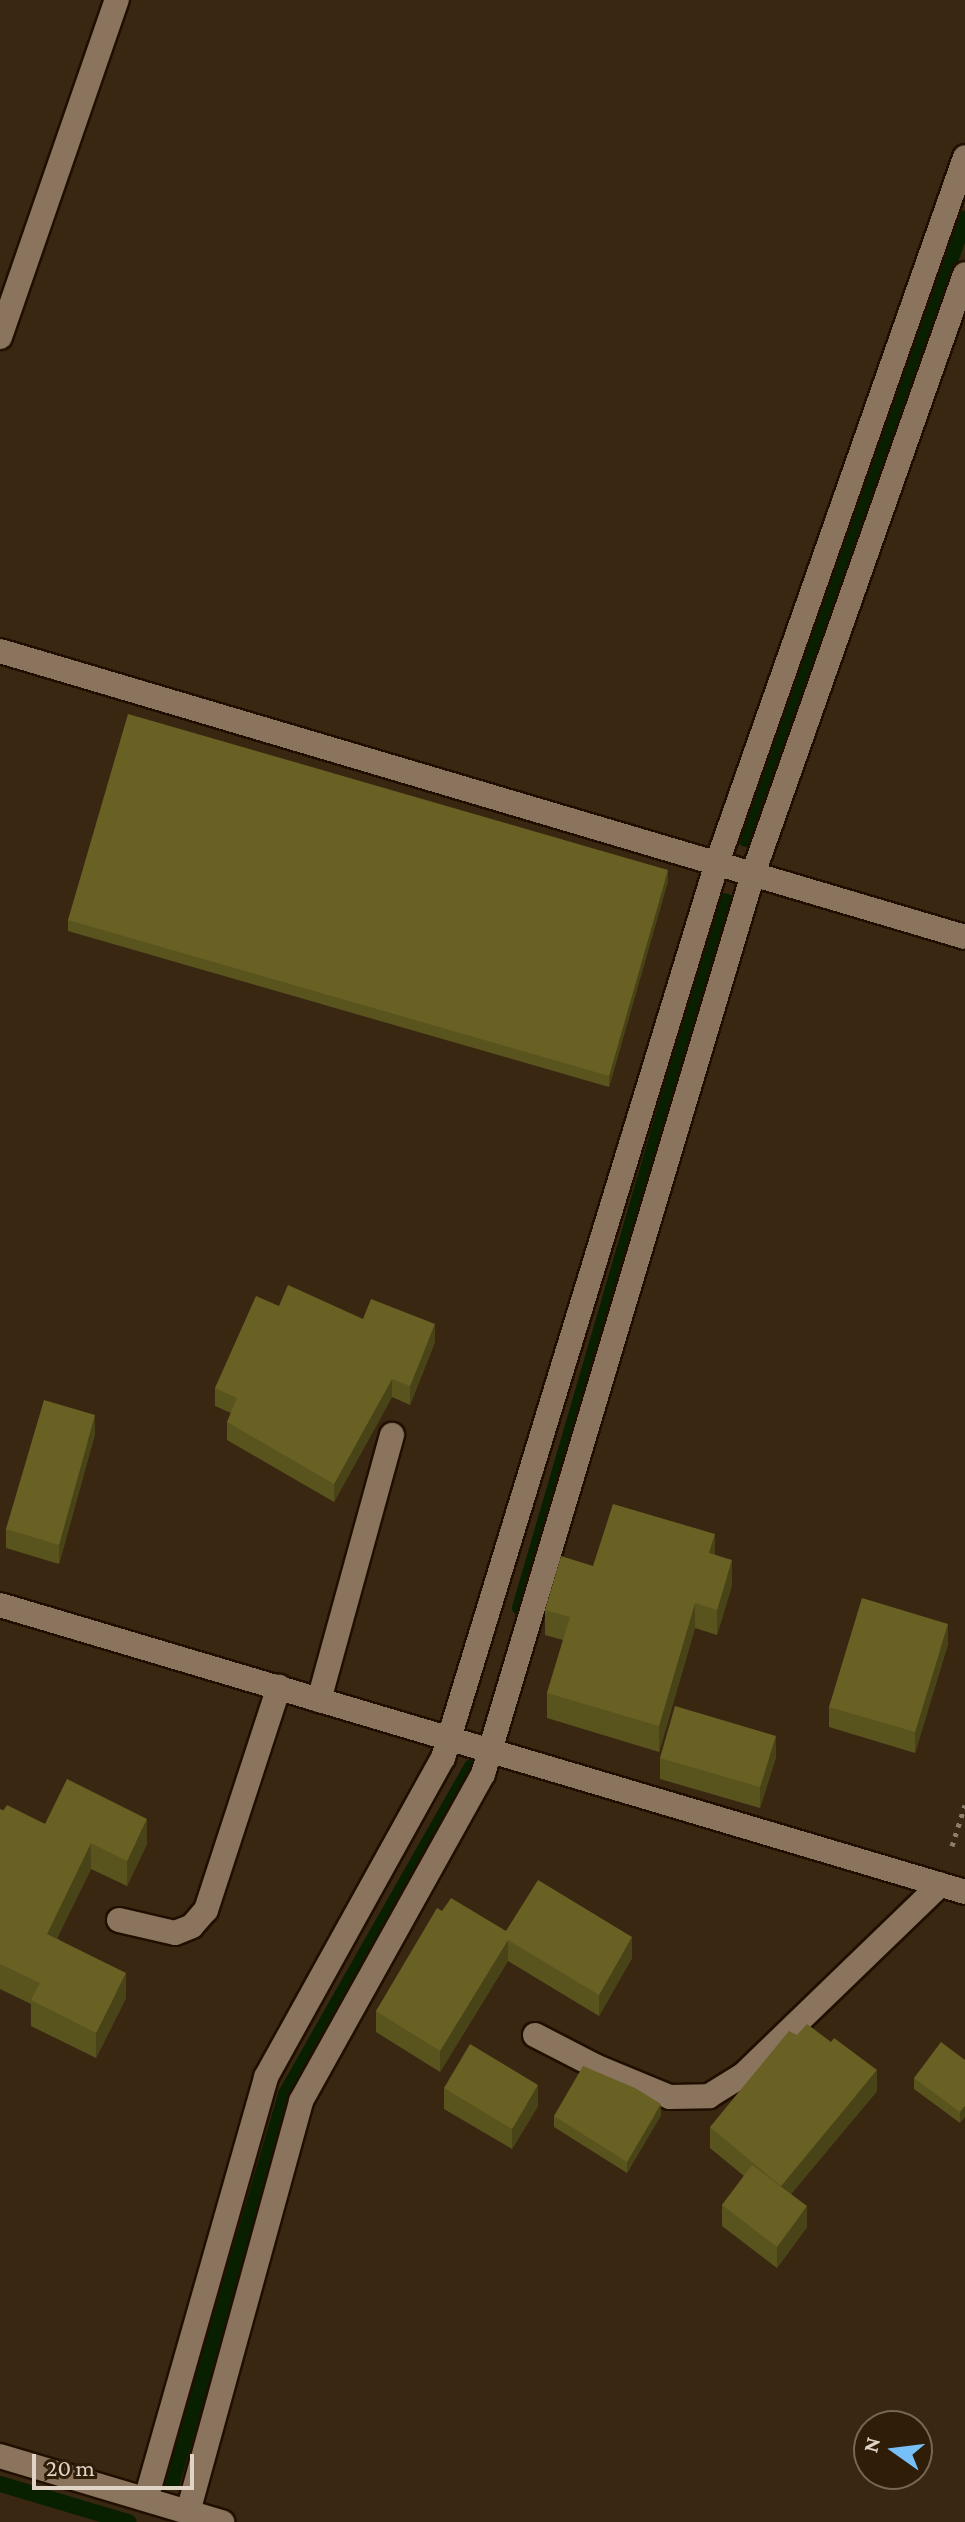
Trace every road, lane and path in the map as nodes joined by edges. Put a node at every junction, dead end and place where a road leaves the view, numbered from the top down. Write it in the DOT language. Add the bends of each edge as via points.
graph roads {
  1 [pos="117,0"];
  2 [pos="965,157"];
  3 [pos="965,274"];
  4 [pos="0,337"];
  5 [pos="0,651"];
  6 [pos="717,863"];
  7 [pos="753,874"];
  8 [pos="965,937"];
  9 [pos="392,1435"];
  10 [pos="0,1605"];
  11 [pos="279,1687"];
  12 [pos="319,1700"];
  13 [pos="450,1738"];
  14 [pos="490,1750"];
  15 [pos="940,1885"];
  16 [pos="965,1892"];
  17 [pos="119,1920"];
  18 [pos="535,2035"];
  19 [pos="0,2456"];
  20 [pos="165,2510"];
  21 [pos="222,2522"];
  1 -- 4 [label="street"];
  2 -- 6 [label="street"];
  3 -- 7 [label="street"];
  5 -- 6 [label="street"];
  6 -- 7 [label="street"];
  6 -- 13 [label="street"];
  7 -- 8 [label="street"];
  7 -- 14 [label="street"];
  9 -- 12 [label="street"];
  10 -- 11 [label="street"];
  11 -- 12 [label="street"];
  11 -- 17 [label="street" via="206,1910 192,1926 175,1933"];
  12 -- 13 [label="street"];
  13 -- 14 [label="street"];
  13 -- 20 [label="street" via="266,2077"];
  14 -- 15 [label="street"];
  14 -- 20 [label="street" via="483,1774 301,2101"];
  15 -- 16 [label="street"];
  15 -- 18 [label="street" via="743,2075 709,2096 670,2097"];
  19 -- 20 [label="street"];
  20 -- 21 [label="street"];
}
